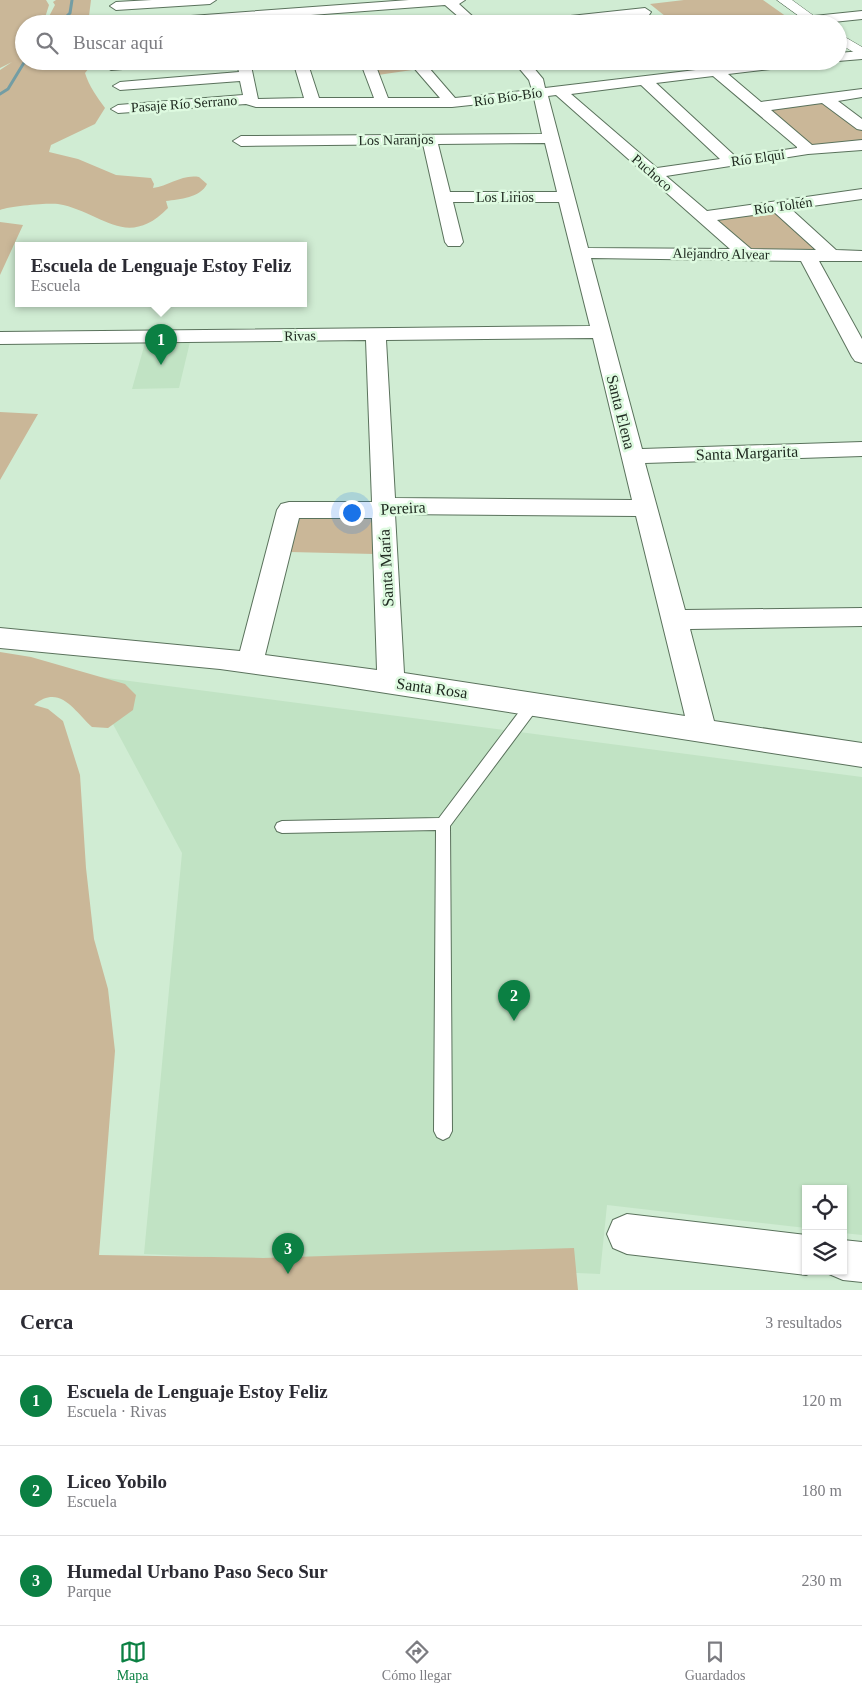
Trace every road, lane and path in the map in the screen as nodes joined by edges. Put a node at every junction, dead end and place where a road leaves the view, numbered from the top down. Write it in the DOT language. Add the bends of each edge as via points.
graph roads {
  1 [pos="210,0"];
  2 [pos="230,0"];
  3 [pos="282,0"];
  4 [pos="631,0"];
  5 [pos="783,0"];
  6 [pos="454,1"];
  7 [pos="341,6"];
  8 [pos="116,7"];
  9 [pos="233,15"];
  10 [pos="286,15"];
  11 [pos="300,15"];
  12 [pos="467,15"];
  13 [pos="648,15"];
  14 [pos="806,15"];
  15 [pos="862,15"];
  16 [pos="847,17"];
  17 [pos="847,43"];
  18 [pos="862,54"];
  19 [pos="847,56"];
  20 [pos="245,70"];
  21 [pos="303,70"];
  22 [pos="370,70"];
  23 [pos="423,70"];
  24 [pos="530,70"];
  25 [pos="732,70"];
  26 [pos="716,72"];
  27 [pos="246,76"];
  28 [pos="644,80"];
  29 [pos="120,86"];
  30 [pos="549,91"];
  31 [pos="862,93"];
  32 [pos="825,98"];
  33 [pos="251,99"];
  34 [pos="313,103"];
  35 [pos="383,103"];
  36 [pos="452,103"];
  37 [pos="758,107"];
  38 [pos="118,109"];
  39 [pos="862,126"];
  40 [pos="552,138"];
  41 [pos="429,139"];
  42 [pos="241,141"];
  43 [pos="862,145"];
  44 [pos="805,150"];
  45 [pos="732,162"];
  46 [pos="653,173"];
  47 [pos="862,194"];
  48 [pos="443,197"];
  49 [pos="566,197"];
  50 [pos="778,206"];
  51 [pos="704,217"];
  52 [pos="454,242"];
  53 [pos="581,253"];
  54 [pos="747,255"];
  55 [pos="807,255"];
  56 [pos="831,256"];
  57 [pos="862,256"];
  58 [pos="601,332"];
  59 [pos="376,335"];
  60 [pos="0,338"];
  61 [pos="862,357"];
  62 [pos="862,449"];
  63 [pos="633,456"];
  64 [pos="383,508"];
  65 [pos="646,508"];
  66 [pos="862,617"];
  67 [pos="674,620"];
  68 [pos="0,638"];
  69 [pos="250,663"];
  70 [pos="391,682"];
  71 [pos="533,704"];
  72 [pos="703,731"];
  73 [pos="862,755"];
  74 [pos="443,824"];
  75 [pos="282,827"];
  76 [pos="442,1131"];
  77 [pos="627,1234"];
  78 [pos="802,1255"];
  79 [pos="847,1260"];
  80 [pos="862,1262"];
  1 -- 8 [label="street"];
  2 -- 9 [label="street"];
  3 -- 10 [label="street"];
  4 -- 13 [label="street"];
  5 -- 14 [label="main road"];
  6 -- 7 [label="street" via="385,11"];
  6 -- 12 [label="street"];
  7 -- 11 [label="street"];
  15 -- 16 [label="street"];
  17 -- 18 [label="main road"];
  18 -- 19 [label="street"];
  20 -- 27 [label="street"];
  21 -- 34 [label="street"];
  22 -- 35 [label="street"];
  23 -- 36 [label="street"];
  24 -- 30 [label="street, Puchoco"];
  25 -- 26 [label="street, Río Bío-Bío"];
  26 -- 28 [label="street, Río Bío-Bío"];
  26 -- 37 [label="street"];
  27 -- 29 [label="street"];
  27 -- 33 [label="street"];
  28 -- 30 [label="street, Río Bío-Bío"];
  28 -- 45 [label="street"];
  30 -- 36 [label="street, Río Bío-Bío"];
  30 -- 40 [label="street, Santa Elena"];
  30 -- 46 [label="street, Puchoco"];
  31 -- 32 [label="street"];
  32 -- 37 [label="street"];
  32 -- 39 [label="street"];
  33 -- 34 [label="street, Río Bío-Bío" via="256,103"];
  33 -- 38 [label="street, Pasaje Río Serrano"];
  34 -- 35 [label="street, Río Bío-Bío"];
  35 -- 36 [label="street, Río Bío-Bío"];
  37 -- 44 [label="street" via="804,145"];
  40 -- 41 [label="street, Los Naranjos"];
  40 -- 49 [label="street, Santa Elena"];
  41 -- 42 [label="street, Los Naranjos"];
  41 -- 48 [label="street"];
  43 -- 44 [label="street, Río Elqui"];
  44 -- 45 [label="street, Río Elqui"];
  45 -- 46 [label="street, Río Elqui"];
  46 -- 51 [label="street, Puchoco"];
  47 -- 50 [label="street, Río Toltén"];
  48 -- 49 [label="street, Los Lirios"];
  48 -- 52 [label="street"];
  49 -- 53 [label="street, Santa Elena"];
  50 -- 51 [label="street, Río Toltén"];
  50 -- 56 [label="street"];
  51 -- 54 [label="street, Puchoco"];
  53 -- 54 [label="street, Alejandro Alvear"];
  53 -- 58 [label="street, Santa Elena"];
  54 -- 55 [label="street, Alejandro Alvear"];
  55 -- 56 [label="street, Alejandro Alvear"];
  55 -- 61 [label="street"];
  56 -- 57 [label="street, Alejandro Alvear"];
  58 -- 59 [label="street, Rivas"];
  58 -- 63 [label="street, Santa Elena"];
  59 -- 60 [label="street, Rivas"];
  59 -- 64 [label="street, Santa María"];
  62 -- 63 [label="street, Santa Margarita"];
  63 -- 65 [label="street, Santa Elena"];
  64 -- 65 [label="street, Pereira"];
  64 -- 69 [label="street, Pereira" via="368,511 289,510"];
  64 -- 70 [label="street, Santa María"];
  65 -- 67 [label="street, Santa Elena"];
  66 -- 67 [label="street"];
  67 -- 72 [label="street, Santa Elena"];
  68 -- 69 [label="street, Santa Rosa"];
  69 -- 70 [label="street, Santa Rosa"];
  70 -- 71 [label="street, Santa Rosa"];
  71 -- 72 [label="street, Santa Rosa"];
  71 -- 74 [label="lane"];
  72 -- 73 [label="street, Santa Rosa"];
  74 -- 75 [label="lane"];
  74 -- 76 [label="lane"];
  77 -- 78 [label="street"];
  79 -- 80 [label="street"];
}
